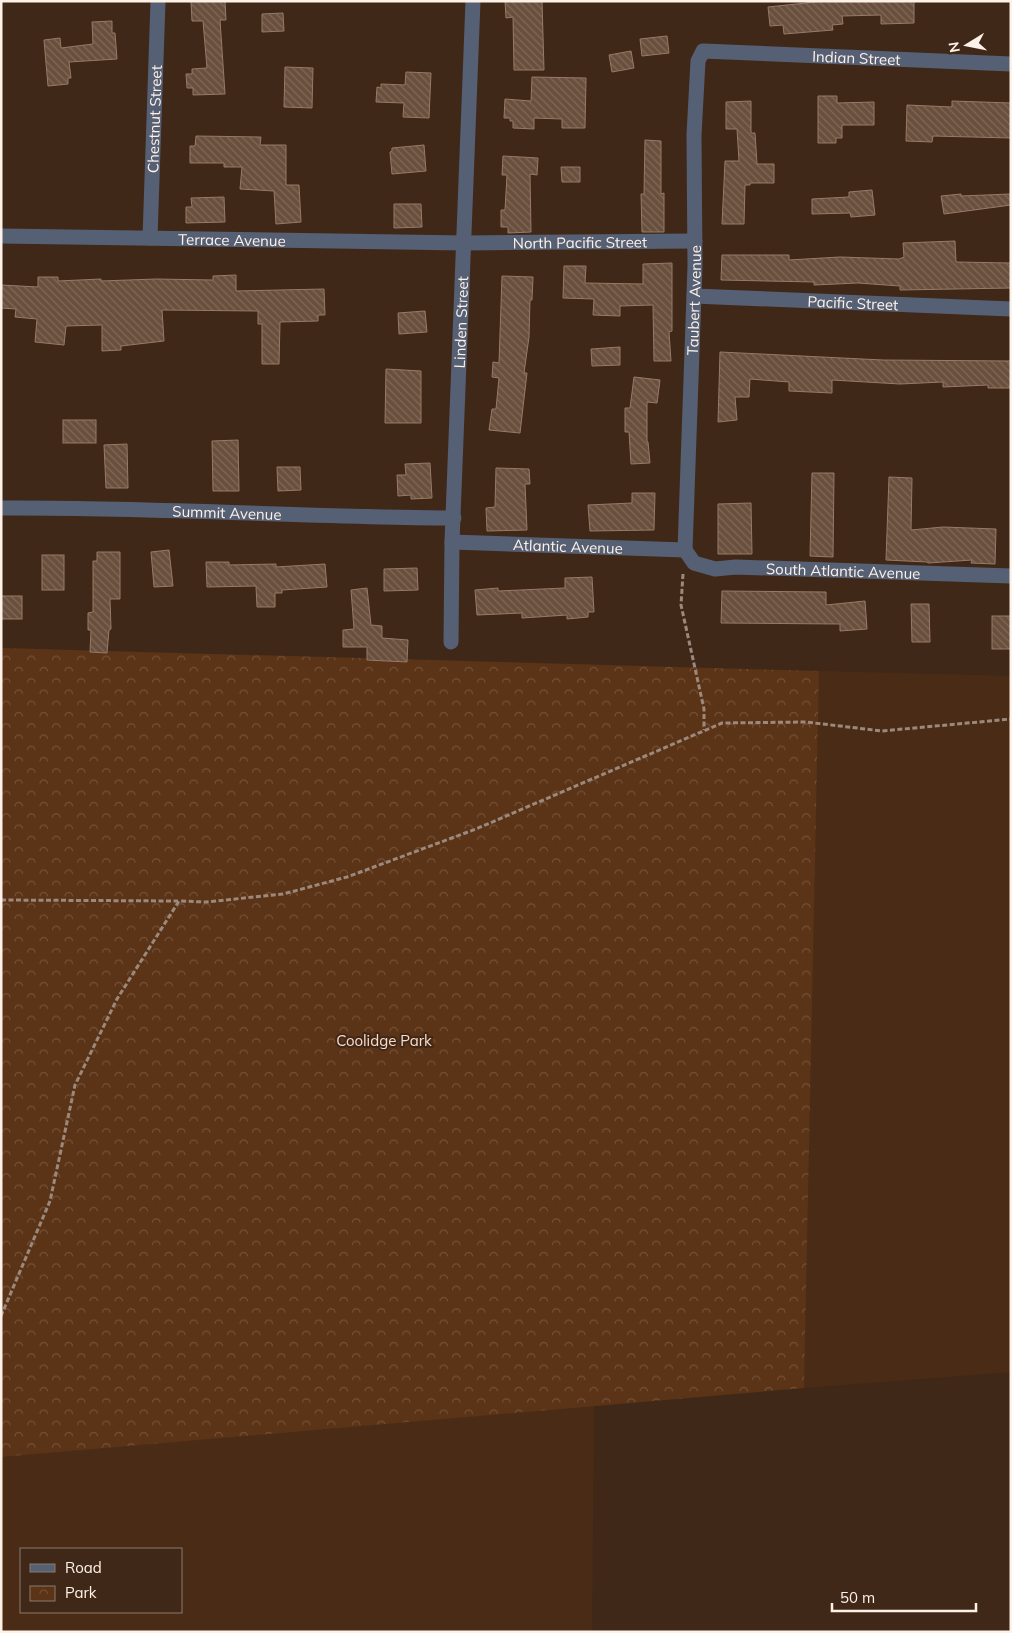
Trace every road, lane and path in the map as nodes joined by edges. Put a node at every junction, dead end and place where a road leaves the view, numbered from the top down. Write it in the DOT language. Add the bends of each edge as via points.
graph roads {
  1 [pos="158,1"];
  2 [pos="473,1"];
  3 [pos="702,51"];
  4 [pos="1011,64"];
  5 [pos="1,236"];
  6 [pos="150,238"];
  7 [pos="695,241"];
  8 [pos="464,243"];
  9 [pos="694,296"];
  10 [pos="1011,309"];
  11 [pos="1,508"];
  12 [pos="454,518"];
  13 [pos="452,542"];
  14 [pos="685,550"];
  15 [pos="1011,576"];
  16 [pos="450,642"];
  17 [pos="1011,718"];
  18 [pos="704,730"];
  19 [pos="1,900"];
  20 [pos="179,901"];
  21 [pos="1,1316"];
  1 -- 6 [label="street, Chestnut Street"];
  2 -- 8 [label="street, Linden Street"];
  3 -- 4 [label="street, Indian Street"];
  3 -- 7 [label="street, Taubert Avenue" via="698,61 694,135"];
  5 -- 6 [label="street, Terrace Avenue"];
  6 -- 8 [label="street, Terrace Avenue"];
  7 -- 8 [label="street, North Pacific Street"];
  7 -- 9 [label="street, Taubert Avenue"];
  8 -- 12 [label="street, Linden Street"];
  9 -- 10 [label="street, Pacific Street"];
  9 -- 14 [label="street, Taubert Avenue"];
  11 -- 12 [label="street, Summit Avenue"];
  12 -- 13 [label="street, Linden Street"];
  13 -- 14 [label="street, Atlantic Avenue"];
  13 -- 16 [label="street, Linden Street"];
  14 -- 15 [label="street, South Atlantic Avenue" via="694,563 716,569"];
  14 -- 18 [label="path" via="681,605 704,709"];
  17 -- 18 [label="path" via="882,731 792,721 722,723"];
  18 -- 20 [label="path" via="476,829 347,877 283,894 206,902"];
  19 -- 20 [label="path"];
  20 -- 21 [label="path" via="117,999 75,1085 50,1201"];
}
